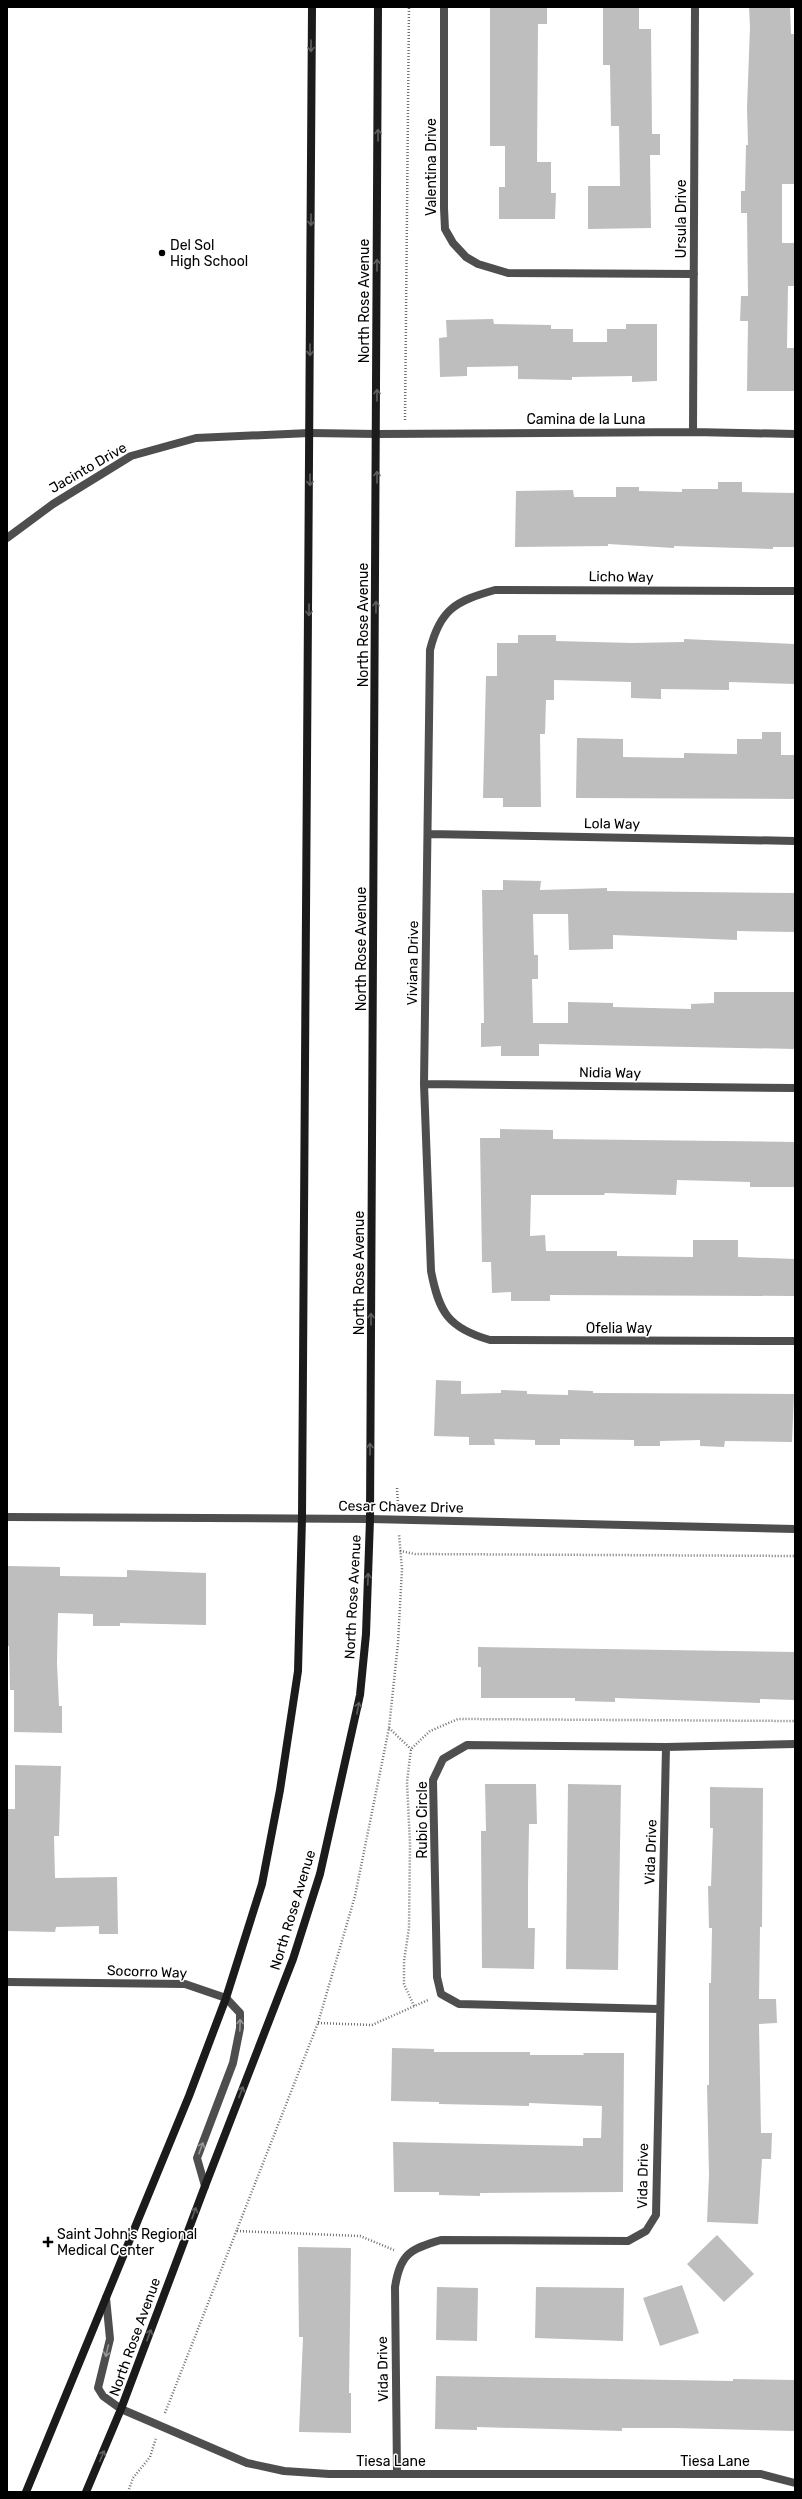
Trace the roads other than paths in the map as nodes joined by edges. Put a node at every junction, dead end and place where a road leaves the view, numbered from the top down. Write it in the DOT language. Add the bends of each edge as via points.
graph roads {
  1 [pos="312,7"];
  2 [pos="378,7"];
  3 [pos="444,7"];
  4 [pos="695,7"];
  5 [pos="694,274"];
  6 [pos="692,432"];
  7 [pos="310,433"];
  8 [pos="377,434"];
  9 [pos="795,434"];
  10 [pos="7,538"];
  11 [pos="795,591"];
  12 [pos="450,608"];
  13 [pos="429,834"];
  14 [pos="795,841"];
  15 [pos="424,1084"];
  16 [pos="795,1088"];
  17 [pos="450,1319"];
  18 [pos="795,1341"];
  19 [pos="7,1516"];
  20 [pos="302,1518"];
  21 [pos="370,1519"];
  22 [pos="795,1529"];
  23 [pos="795,1744"];
  24 [pos="666,1747"];
  25 [pos="7,1982"];
  26 [pos="226,1998"];
  27 [pos="659,2009"];
  28 [pos="205,2186"];
  29 [pos="106,2298"];
  30 [pos="121,2409"];
  31 [pos="397,2473"];
  32 [pos="795,2482"];
  33 [pos="26,2492"];
  34 [pos="86,2492"];
  1 -- 7 [label="main road, one-way"];
  8 -- 2 [label="main road, North Rose Avenue, one-way"];
  3 -- 5 [label="street, Valentina Drive" via="445,229 466,257 478,264 508,273"];
  4 -- 5 [label="street, Ursula Drive"];
  5 -- 6 [label="street, Ursula Drive"];
  6 -- 8 [label="street, Camina de la Luna"];
  6 -- 9 [label="street, Camina de la Luna"];
  7 -- 8 [label="street, Jacinto Drive"];
  7 -- 10 [label="street, Jacinto Drive" via="196,438 130,456 52,504"];
  7 -- 20 [label="main road, one-way"];
  21 -- 8 [label="main road, North Rose Avenue, one-way"];
  11 -- 12 [label="street, Licho Way" via="495,590 468,598"];
  12 -- 13 [label="street, Viviana Drive" via="439,623 430,650"];
  13 -- 14 [label="street, Lola Way"];
  13 -- 15 [label="street, Viviana Drive"];
  15 -- 16 [label="street, Nidia Way"];
  15 -- 17 [label="street, Viviana Drive" via="431,1271 436,1300"];
  17 -- 18 [label="street, Ofelia Way" via="472,1335 490,1340"];
  19 -- 20 [label="street, Cesar Chavez Drive"];
  20 -- 21 [label="street, Cesar Chavez Drive"];
  20 -- 26 [label="main road" via="298,1670 280,1790 262,1884"];
  21 -- 22 [label="street, Cesar Chavez Drive"];
  28 -- 21 [label="main road, North Rose Avenue, one-way" via="293,1959 320,1874 360,1696 366,1634"];
  23 -- 24 [label="street, Rubio Circle"];
  24 -- 27 [label="street, Vida Drive"];
  24 -- 27 [label="street, Rubio Circle" via="467,1745 443,1759 433,1780 437,1977 441,1994 459,2004"];
  25 -- 26 [label="street, Socorro Way" via="186,1984"];
  28 -- 26 [label="street, Socorro Way, one-way" via="197,2158 233,2063 240,2028 240,2013"];
  26 -- 29 [label="main road" via="189,2096"];
  27 -- 31 [label="street, Vida Drive" via="656,2215 646,2231 628,2241 441,2240 418,2246 406,2254 398,2270 395,2287"];
  30 -- 28 [label="main road, North Rose Avenue, one-way"];
  29 -- 30 [label="street, Tiesa Lane, one-way" via="110,2339 98,2388 103,2396"];
  29 -- 33 [label="main road"];
  30 -- 31 [label="street, Tiesa Lane" via="247,2463 284,2471 329,2474"];
  34 -- 30 [label="main road, North Rose Avenue, one-way"];
  31 -- 32 [label="street, Tiesa Lane" via="761,2474"];
}
